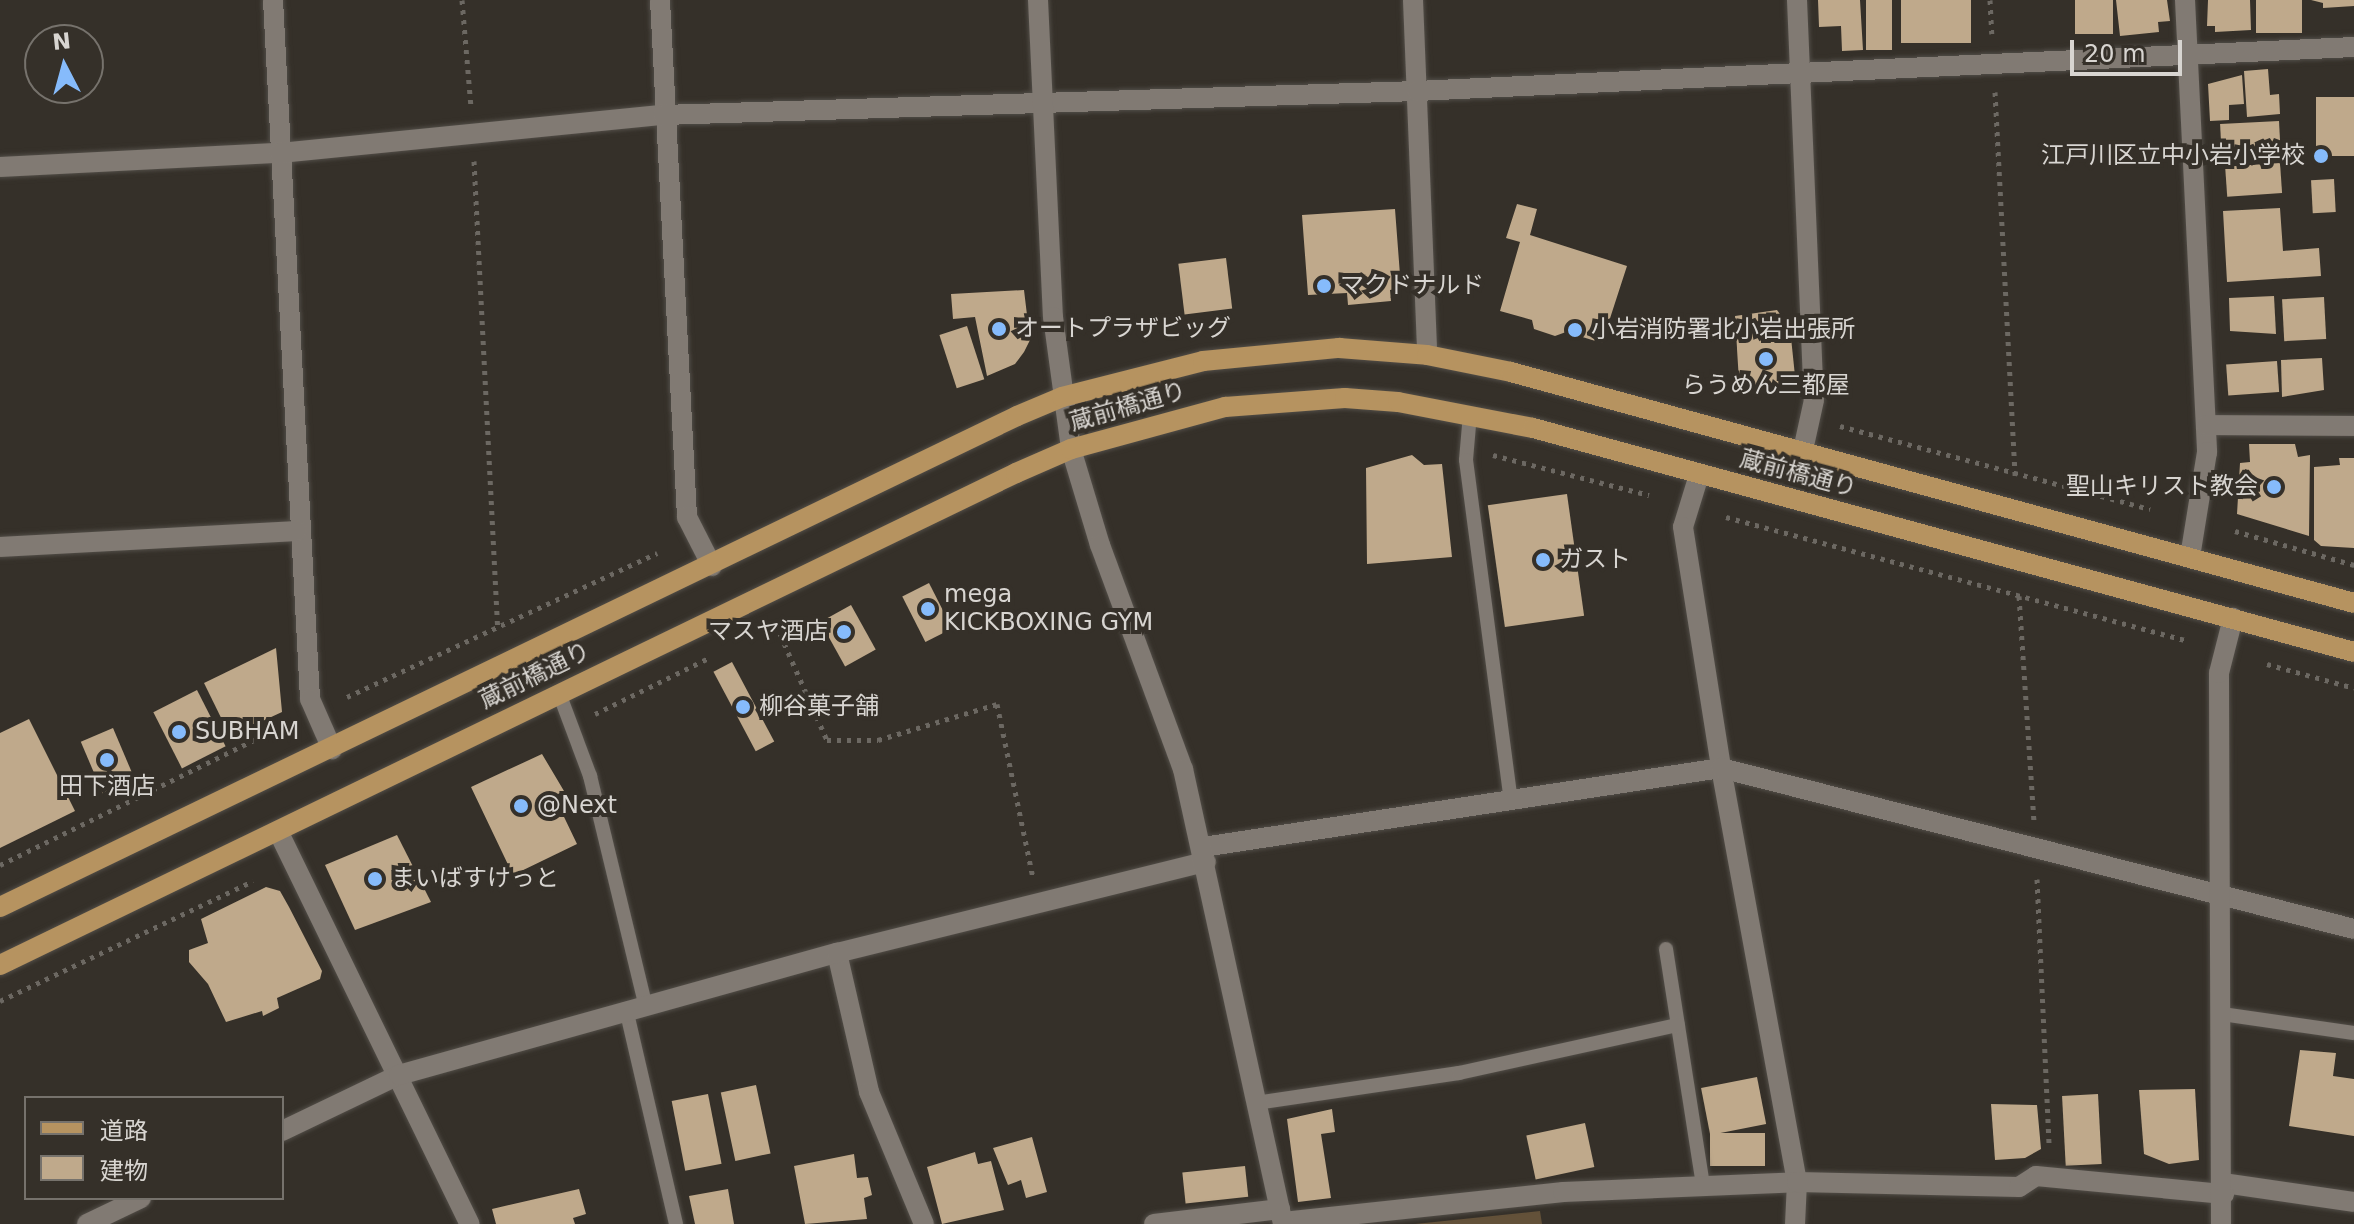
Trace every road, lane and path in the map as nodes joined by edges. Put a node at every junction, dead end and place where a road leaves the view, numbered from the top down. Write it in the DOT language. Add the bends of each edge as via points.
graph roads {
  1 [pos="273,0"];
  2 [pos="462,0"];
  3 [pos="660,0"];
  4 [pos="1038,0"];
  5 [pos="1413,0"];
  6 [pos="1797,0"];
  7 [pos="1990,0"];
  8 [pos="2185,0"];
  9 [pos="2354,47"];
  10 [pos="2189,56"];
  11 [pos="1994,66"];
  12 [pos="1800,75"];
  13 [pos="1417,91"];
  14 [pos="1043,99"];
  15 [pos="663,115"];
  16 [pos="473,134"];
  17 [pos="280,153"];
  18 [pos="0,167"];
  19 [pos="1427,355"];
  20 [pos="1062,397"];
  21 [pos="1470,414"];
  22 [pos="2206,425"];
  23 [pos="1840,426"];
  24 [pos="2354,426"];
  25 [pos="1071,449"];
  26 [pos="1803,450"];
  27 [pos="1493,455"];
  28 [pos="1699,475"];
  29 [pos="2015,475"];
  30 [pos="1649,495"];
  31 [pos="2150,509"];
  32 [pos="1726,517"];
  33 [pos="297,531"];
  34 [pos="2235,531"];
  35 [pos="0,547"];
  36 [pos="657,553"];
  37 [pos="2190,557"];
  38 [pos="2354,565"];
  39 [pos="712,566"];
  40 [pos="2019,596"];
  41 [pos="2354,603"];
  42 [pos="2233,618"];
  43 [pos="776,625"];
  44 [pos="498,627"];
  45 [pos="2188,641"];
  46 [pos="2354,652"];
  47 [pos="2267,664"];
  48 [pos="2354,688"];
  49 [pos="559,693"];
  50 [pos="347,697"];
  51 [pos="287,724"];
  52 [pos="332,749"];
  53 [pos="1721,768"];
  54 [pos="1511,802"];
  55 [pos="278,831"];
  56 [pos="2036,846"];
  57 [pos="1205,855"];
  58 [pos="0,865"];
  59 [pos="253,881"];
  60 [pos="2220,893"];
  61 [pos="1038,903"];
  62 [pos="0,907"];
  63 [pos="2354,929"];
  64 [pos="1666,949"];
  65 [pos="837,953"];
  66 [pos="0,965"];
  67 [pos="0,1001"];
  68 [pos="635,1007"];
  69 [pos="2222,1014"];
  70 [pos="1678,1025"];
  71 [pos="2354,1033"];
  72 [pos="399,1075"];
  73 [pos="1256,1103"];
  74 [pos="284,1130"];
  75 [pos="2051,1177"];
  76 [pos="1797,1182"];
  77 [pos="1703,1185"];
  78 [pos="2224,1188"];
  79 [pos="137,1200"];
  80 [pos="2354,1202"];
  81 [pos="1282,1218"];
  82 [pos="87,1224"];
  83 [pos="470,1224"];
  84 [pos="676,1224"];
  85 [pos="924,1224"];
  86 [pos="1154,1224"];
  87 [pos="1795,1224"];
  88 [pos="2221,1224"];
  1 -- 17 [label="street"];
  2 -- 16 [label="path"];
  3 -- 15 [label="street"];
  4 -- 14 [label="street"];
  5 -- 13 [label="street"];
  6 -- 12 [label="street"];
  7 -- 11 [label="path"];
  8 -- 10 [label="street"];
  9 -- 10 [label="street"];
  10 -- 11 [label="street"];
  10 -- 22 [label="street"];
  11 -- 12 [label="street"];
  11 -- 29 [label="path"];
  12 -- 13 [label="street"];
  12 -- 26 [label="street" via="1814,400"];
  13 -- 14 [label="street"];
  13 -- 19 [label="street"];
  14 -- 15 [label="street"];
  14 -- 20 [label="street"];
  15 -- 16 [label="street"];
  15 -- 39 [label="street" via="687,517"];
  16 -- 17 [label="street"];
  16 -- 44 [label="path"];
  17 -- 18 [label="street"];
  17 -- 33 [label="street"];
  19 -- 20 [label="main road, 蔵前橋通り" via="1339,348 1269,353 1203,361"];
  19 -- 26 [label="main road, 蔵前橋通り" via="1511,372"];
  20 -- 25 [label="street"];
  20 -- 39 [label="main road, 蔵前橋通り"];
  21 -- 25 [label="main road, 蔵前橋通り" via="1398,402 1296,399 1171,419"];
  21 -- 28 [label="main road, 蔵前橋通り"];
  21 -- 54 [label="lane" via="1466,460"];
  22 -- 24 [label="street"];
  22 -- 37 [label="street" via="2202,502"];
  23 -- 29 [label="path"];
  25 -- 49 [label="main road, 蔵前橋通り"];
  25 -- 57 [label="street" via="1100,545 1183,769"];
  26 -- 37 [label="main road, 蔵前橋通り"];
  27 -- 30 [label="path"];
  28 -- 42 [label="main road, 蔵前橋通り"];
  28 -- 53 [label="street" via="1683,527"];
  29 -- 31 [label="path"];
  32 -- 40 [label="path"];
  33 -- 35 [label="street"];
  33 -- 52 [label="street" via="310,699"];
  34 -- 38 [label="path"];
  36 -- 44 [label="path"];
  37 -- 41 [label="main road, 蔵前橋通り"];
  39 -- 52 [label="main road, 蔵前橋通り"];
  40 -- 45 [label="path"];
  40 -- 56 [label="path"];
  42 -- 46 [label="main road, 蔵前橋通り"];
  42 -- 60 [label="street" via="2219,673"];
  43 -- 61 [label="path" via="827,740 878,740 997,704"];
  44 -- 50 [label="path"];
  47 -- 48 [label="path"];
  49 -- 55 [label="main road, 蔵前橋通り"];
  49 -- 68 [label="lane" via="590,776"];
  51 -- 58 [label="path"];
  52 -- 62 [label="main road, 蔵前橋通り"];
  53 -- 54 [label="street"];
  53 -- 56 [label="street"];
  53 -- 76 [label="street"];
  54 -- 57 [label="street"];
  55 -- 66 [label="main road, 蔵前橋通り"];
  55 -- 72 [label="street"];
  56 -- 60 [label="street"];
  56 -- 75 [label="path"];
  57 -- 61 [label="street"];
  57 -- 73 [label="street"];
  59 -- 67 [label="path"];
  60 -- 63 [label="street"];
  60 -- 69 [label="street"];
  61 -- 65 [label="street"];
  64 -- 70 [label="lane"];
  65 -- 68 [label="street"];
  65 -- 85 [label="street" via="869,1092"];
  68 -- 72 [label="street"];
  68 -- 84 [label="lane"];
  69 -- 71 [label="lane"];
  69 -- 78 [label="street"];
  70 -- 73 [label="lane" via="1459,1073"];
  70 -- 77 [label="lane"];
  72 -- 74 [label="street"];
  72 -- 83 [label="street"];
  73 -- 81 [label="street"];
  75 -- 76 [label="street" via="2036,1176 2019,1187"];
  75 -- 78 [label="street"];
  76 -- 77 [label="street"];
  76 -- 87 [label="street"];
  77 -- 81 [label="street"];
  78 -- 80 [label="street"];
  78 -- 88 [label="street"];
  79 -- 82 [label="street"];
  81 -- 86 [label="street"];
}
